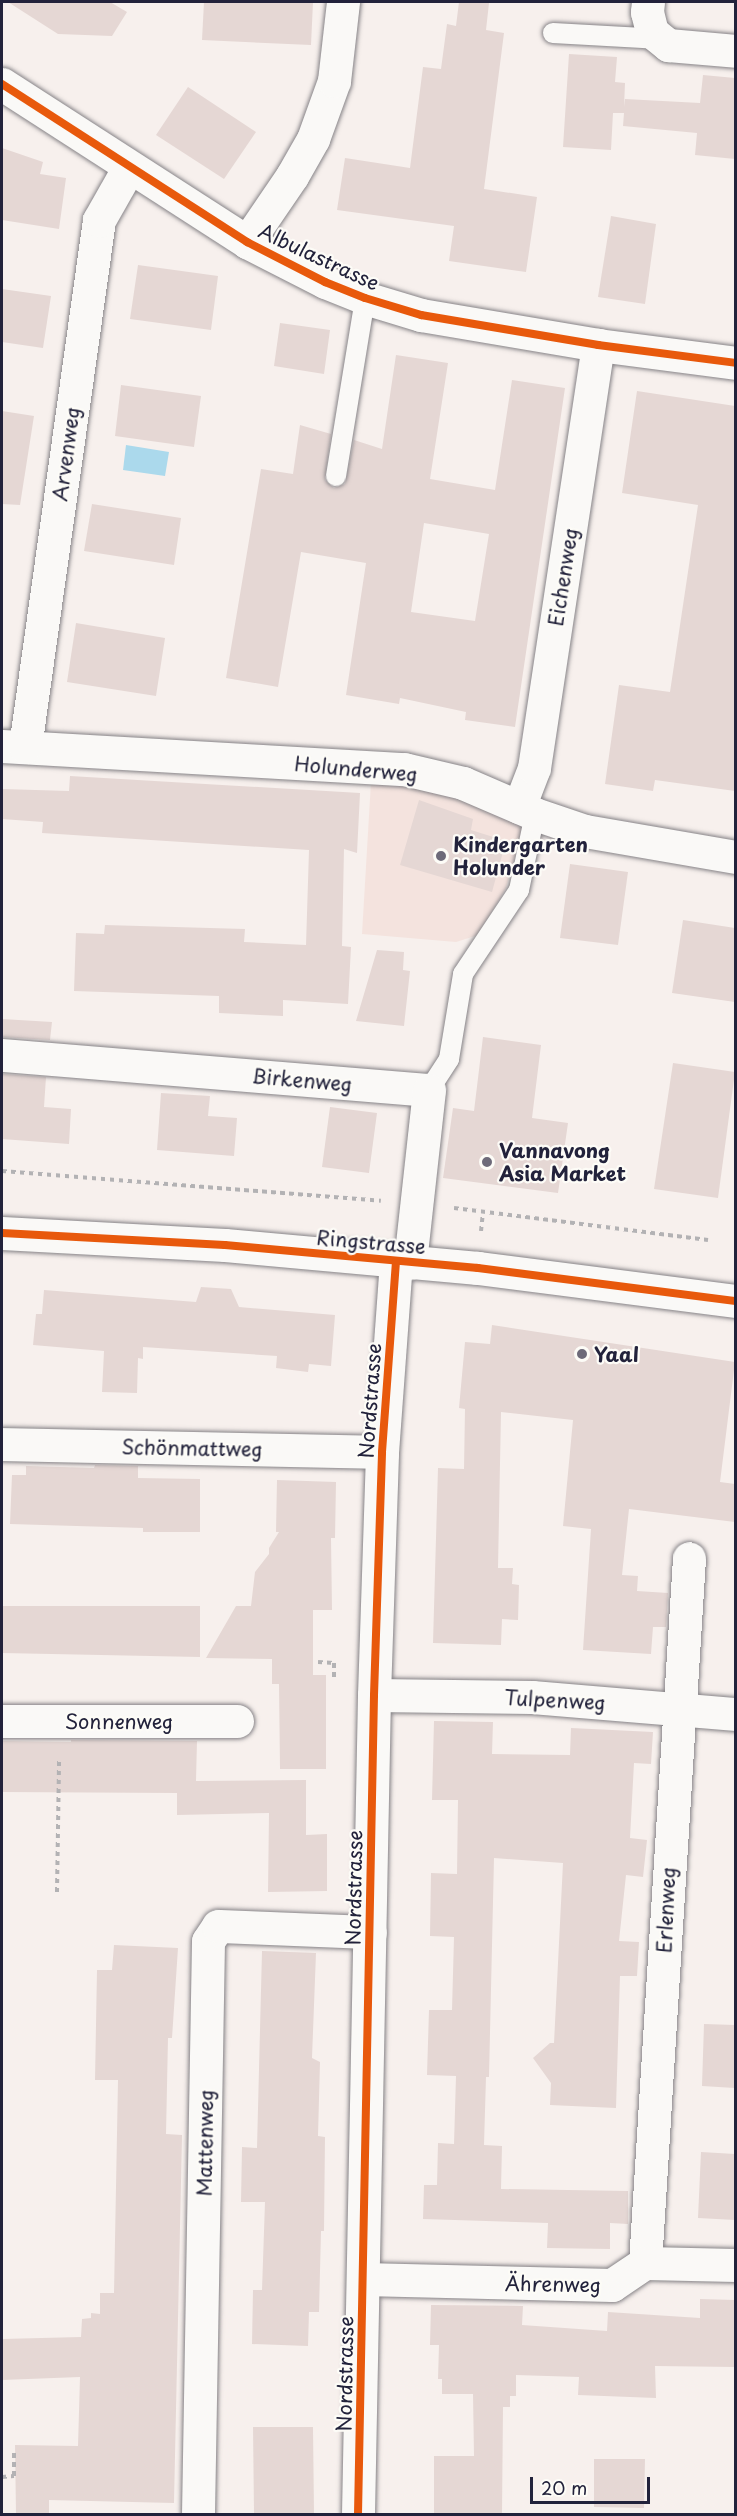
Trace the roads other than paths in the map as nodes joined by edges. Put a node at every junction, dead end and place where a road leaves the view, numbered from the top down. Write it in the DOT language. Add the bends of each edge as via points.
graph roads {
  1 [pos="343,2"];
  2 [pos="648,2"];
  3 [pos="553,33"];
  4 [pos="661,39"];
  5 [pos="735,51"];
  6 [pos="2,84"];
  7 [pos="129,167"];
  8 [pos="247,242"];
  9 [pos="365,298"];
  10 [pos="598,345"];
  11 [pos="735,363"];
  12 [pos="336,476"];
  13 [pos="13,747"];
  14 [pos="527,811"];
  15 [pos="735,857"];
  16 [pos="2,1055"];
  17 [pos="429,1090"];
  18 [pos="2,1233"];
  19 [pos="403,1262"];
  20 [pos="735,1301"];
  21 [pos="2,1444"];
  22 [pos="382,1452"];
  23 [pos="689,1558"];
  24 [pos="374,1695"];
  25 [pos="678,1708"];
  26 [pos="735,1714"];
  27 [pos="2,1721"];
  28 [pos="237,1721"];
  29 [pos="370,1932"];
  30 [pos="645,2263"];
  31 [pos="735,2265"];
  32 [pos="363,2279"];
  33 [pos="198,2514"];
  34 [pos="358,2514"];
  1 -- 8 [label="street" via="334,81 313,139"];
  2 -- 4 [label="street" via="652,32"];
  3 -- 4 [label="lane"];
  4 -- 5 [label="street" via="668,45"];
  6 -- 7 [label="street, Albulastrasse"];
  7 -- 8 [label="street, Albulastrasse"];
  7 -- 13 [label="street, Arvenweg" via="99,220"];
  8 -- 9 [label="street, Albulastrasse"];
  9 -- 10 [label="street, Albulastrasse" via="421,315"];
  9 -- 12 [label="lane"];
  10 -- 11 [label="street, Albulastrasse"];
  10 -- 14 [label="street, Eichenweg"];
  13 -- 14 [label="street, Holunderweg" via="404,769 463,783"];
  14 -- 15 [label="street, Holunderweg" via="585,831"];
  14 -- 17 [label="lane" via="519,890 463,974 448,1059"];
  16 -- 17 [label="street, Birkenweg"];
  17 -- 19 [label="street" via="416,1204"];
  18 -- 19 [label="street, Ringstrasse" via="225,1245"];
  19 -- 20 [label="street, Ringstrasse"];
  19 -- 22 [label="street, Nordstrasse"];
  21 -- 22 [label="street, Schönmattweg"];
  22 -- 24 [label="street, Nordstrasse"];
  23 -- 25 [label="street, Erlenweg"];
  24 -- 25 [label="street, Tulpenweg" via="532,1697"];
  24 -- 29 [label="street, Nordstrasse"];
  25 -- 26 [label="street, Tulpenweg"];
  25 -- 30 [label="street, Erlenweg"];
  27 -- 28 [label="street, Sonnenweg"];
  29 -- 32 [label="street, Nordstrasse"];
  29 -- 33 [label="street, Mattenweg" via="218,1926 208,1941"];
  30 -- 31 [label="street"];
  30 -- 32 [label="street, Ährenweg" via="612,2285"];
  32 -- 34 [label="street, Nordstrasse"];
}
